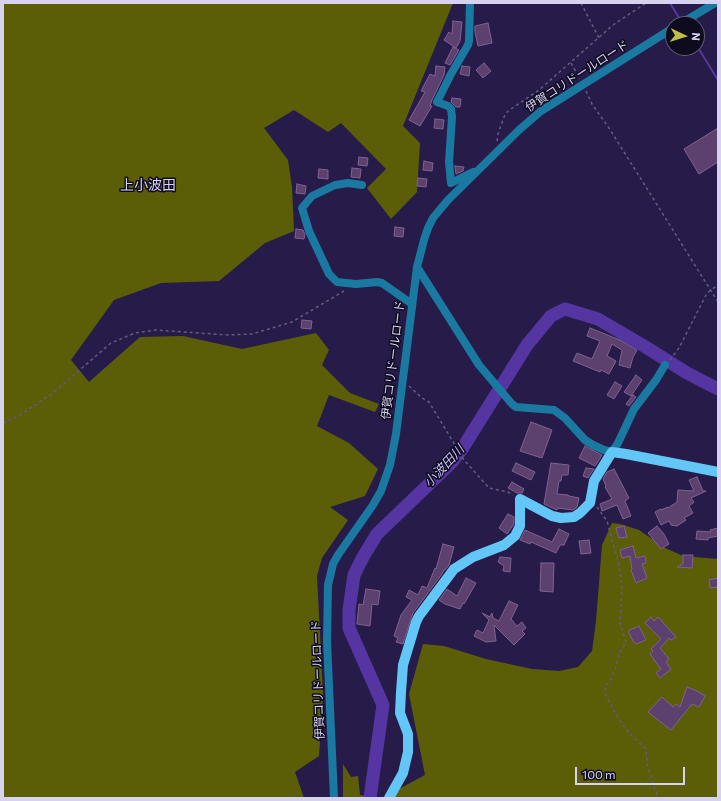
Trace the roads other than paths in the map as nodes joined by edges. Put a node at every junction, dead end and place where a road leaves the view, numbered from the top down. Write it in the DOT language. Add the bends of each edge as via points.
graph roads {
  1 [pos="470,3"];
  2 [pos="715,3"];
  3 [pos="694,16"];
  4 [pos="665,33"];
  5 [pos="480,168"];
  6 [pos="362,186"];
  7 [pos="417,267"];
  8 [pos="412,304"];
  9 [pos="666,365"];
  10 [pos="612,452"];
  11 [pos="718,472"];
  12 [pos="334,798"];
  13 [pos="389,798"];
  1 -- 5 [label="street" via="470,41 437,102 451,109 451,183"];
  2 -- 3 [label="street"];
  4 -- 5 [label="street, 伊賀コリドールロード" via="541,111"];
  5 -- 7 [label="street, 伊賀コリドールロード" via="433,218"];
  6 -- 8 [label="street" via="348,183 335,185 312,196 302,208 309,231 329,274 337,282 382,283"];
  7 -- 8 [label="street, 伊賀コリドールロード"];
  7 -- 10 [label="street" via="472,355 516,407 554,410 585,440"];
  8 -- 12 [label="street, 伊賀コリドールロード" via="396,434 387,477 373,505 333,564 328,585 327,641"];
  9 -- 10 [label="street" via="634,409"];
  10 -- 11 [label="main road"];
  10 -- 13 [label="main road" via="596,477 590,503 578,516 568,519 552,516 520,499 520,526 515,536 454,569 424,609 416,622 403,665 400,713 408,734 408,752 403,773"];
}
